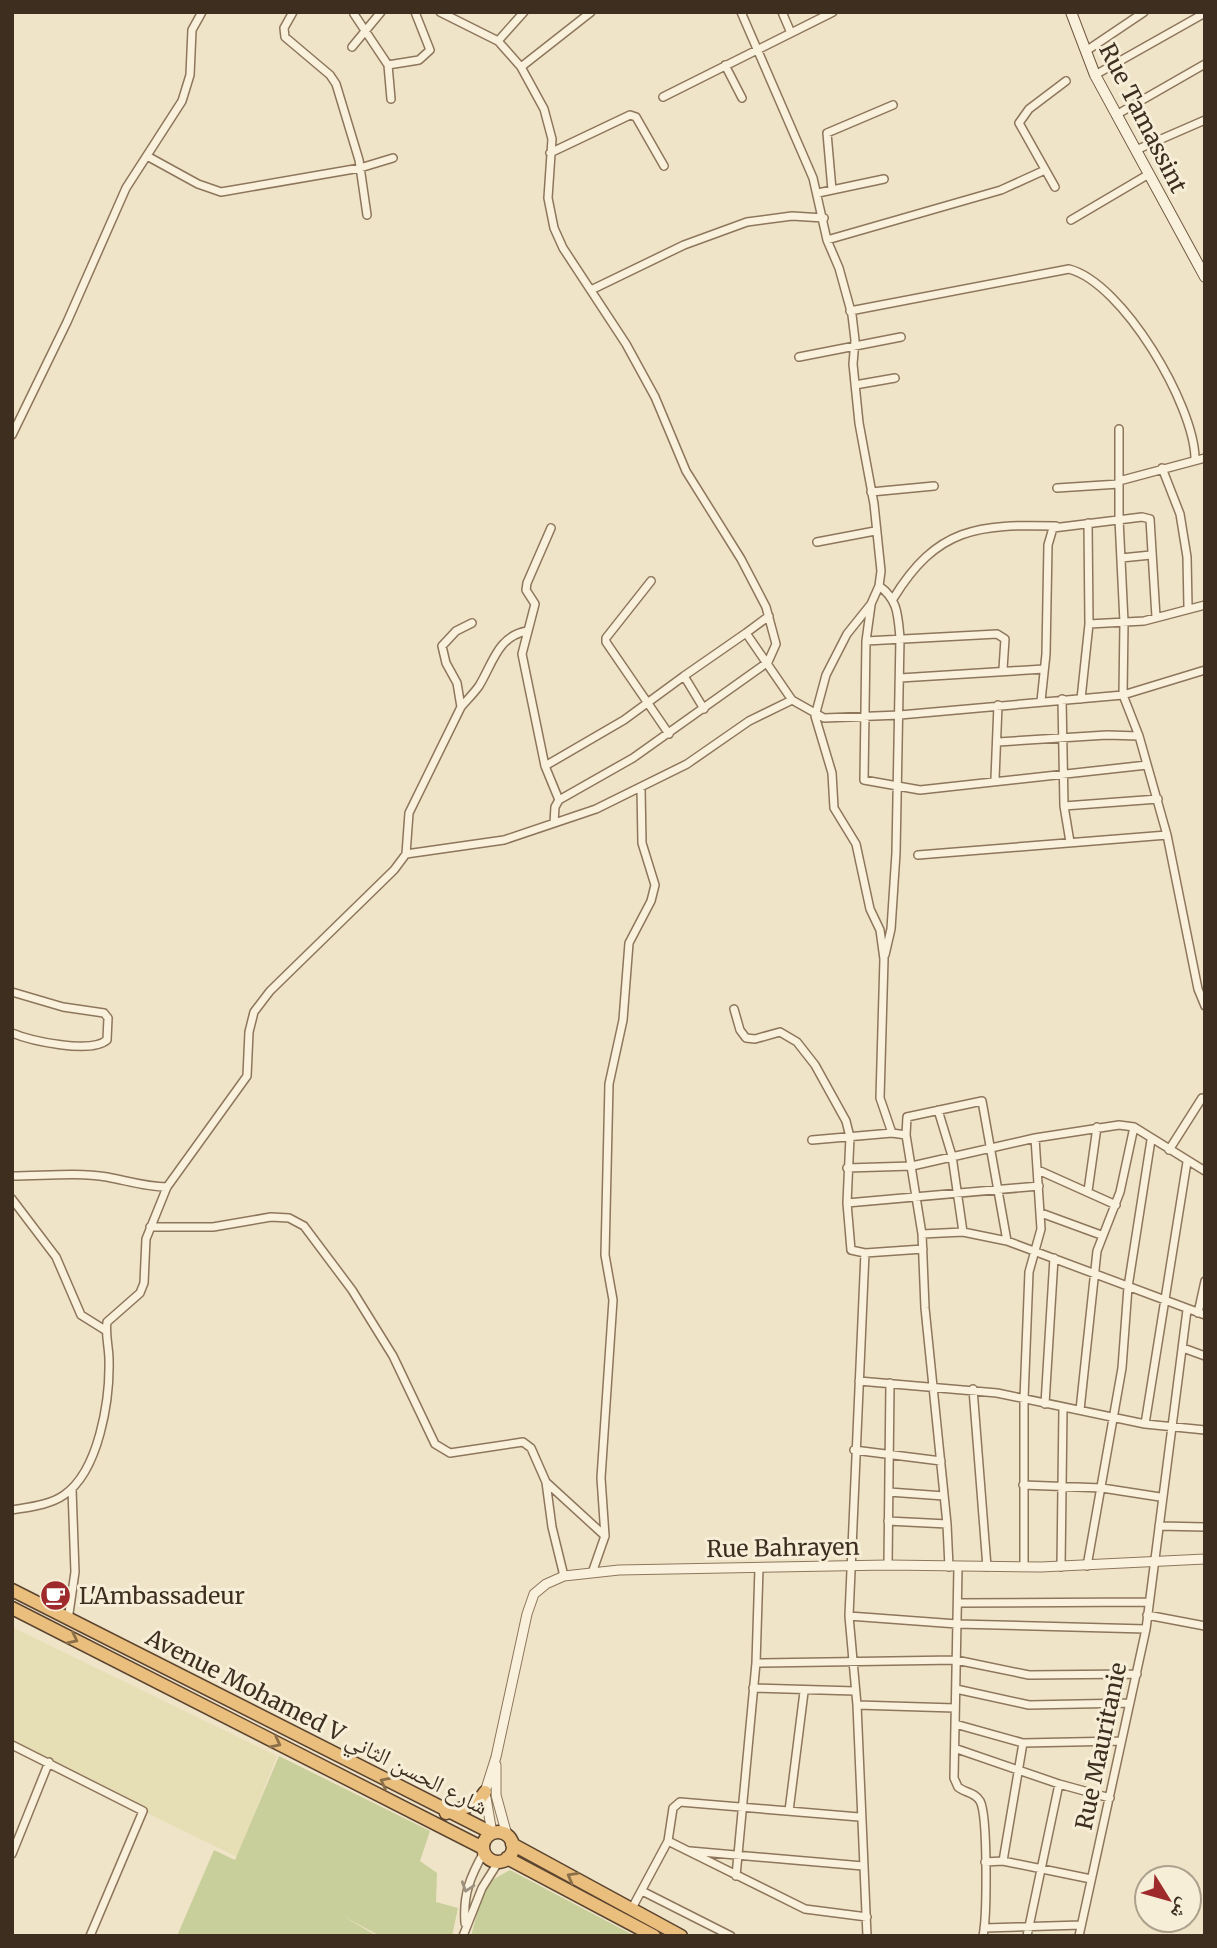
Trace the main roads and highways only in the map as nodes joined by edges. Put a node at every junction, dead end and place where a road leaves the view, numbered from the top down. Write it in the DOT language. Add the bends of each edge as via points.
graph roads {
  1 [pos="1071,12"];
  2 [pos="1205,277"];
  3 [pos="12,1590"];
  4 [pos="12,1608"];
  5 [pos="485,1792"];
  6 [pos="446,1813"];
  7 [pos="492,1833"];
  8 [pos="510,1840"];
  9 [pos="484,1850"];
  10 [pos="503,1860"];
  11 [pos="654,1936"];
  12 [pos="681,1936"];
  1 -- 2 [label="main road, Rue Tamassint" via="1095,75"];
  6 -- 3 [label="highway, Avenue Mohamed V شارع الحسن الثاني, one-way"];
  4 -- 9 [label="highway, Avenue Mohamed V شارع الحسن الثاني, one-way"];
  5 -- 6 [label="highway" via="476,1804"];
  6 -- 7 [label="highway, Avenue Mohamed V شارع الحسن الثاني"];
  7 -- 8 [label="highway"];
  7 -- 9 [label="highway"];
  8 -- 10 [label="highway"];
  12 -- 8 [label="highway, one-way"];
  9 -- 10 [label="highway" via="490,1859"];
  10 -- 11 [label="highway"];
}
